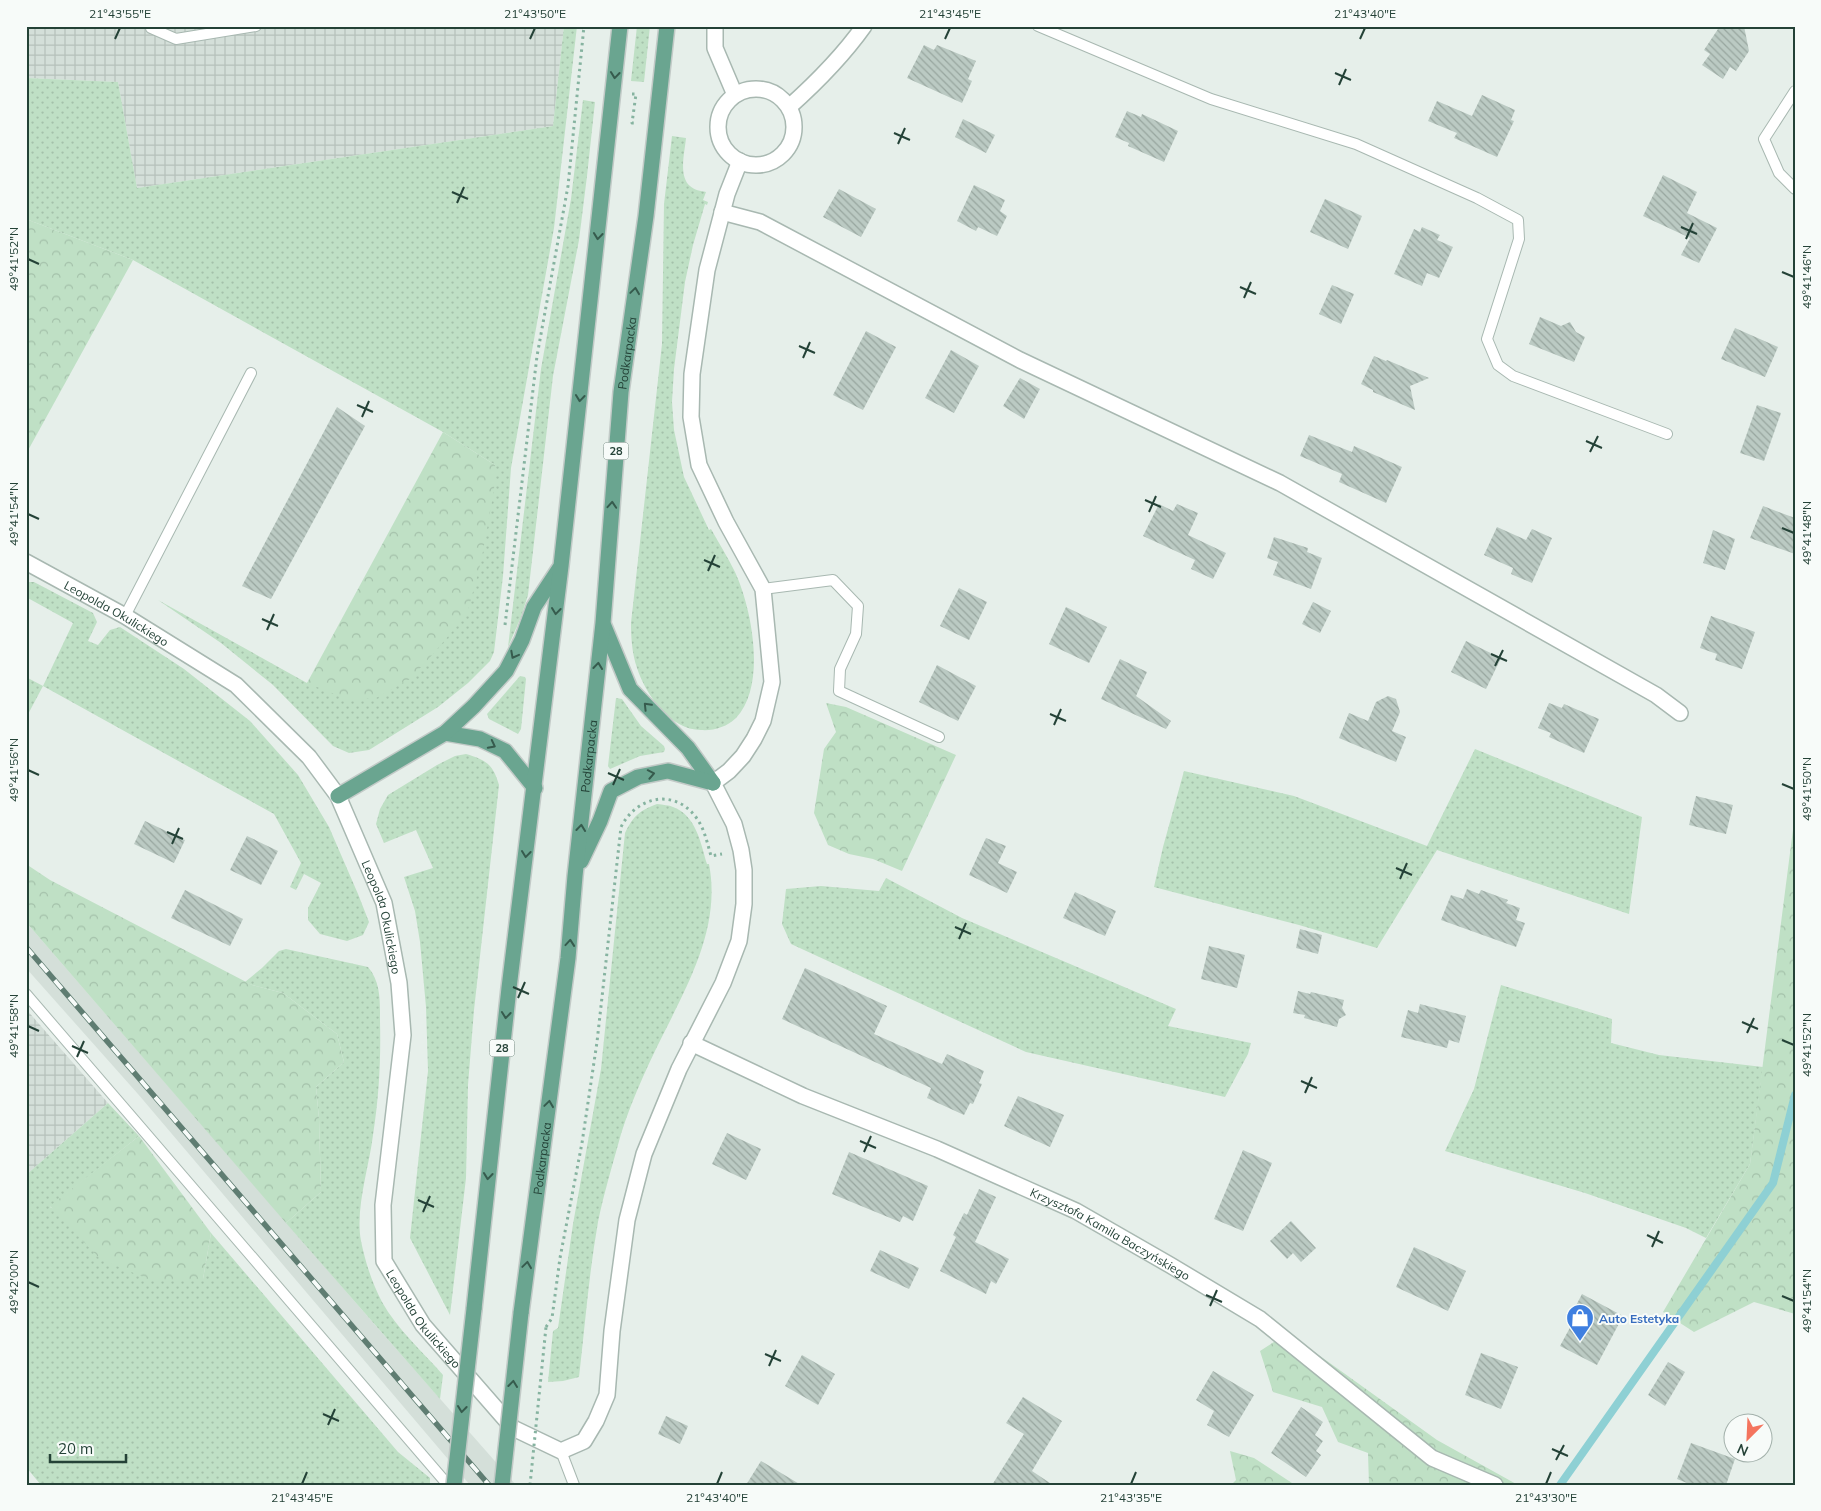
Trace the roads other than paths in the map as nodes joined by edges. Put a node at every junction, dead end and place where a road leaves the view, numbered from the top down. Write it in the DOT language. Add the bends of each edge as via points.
graph roads {
  1 [pos="151,26"];
  2 [pos="256,26"];
  3 [pos="620,26"];
  4 [pos="667,26"];
  5 [pos="715,26"];
  6 [pos="864,26"];
  7 [pos="1038,26"];
  8 [pos="1795,90"];
  9 [pos="734,94"];
  10 [pos="789,107"];
  11 [pos="740,161"];
  12 [pos="1795,189"];
  13 [pos="722,212"];
  14 [pos="251,373"];
  15 [pos="1668,434"];
  16 [pos="26,562"];
  17 [pos="561,566"];
  18 [pos="763,589"];
  19 [pos="125,616"];
  20 [pos="603,623"];
  21 [pos="1680,713"];
  22 [pos="445,733"];
  23 [pos="939,737"];
  24 [pos="713,782"];
  25 [pos="535,788"];
  26 [pos="338,796"];
  27 [pos="576,876"];
  28 [pos="26,994"];
  29 [pos="691,1043"];
  30 [pos="561,1451"];
  31 [pos="448,1485"];
  32 [pos="454,1485"];
  33 [pos="502,1485"];
  34 [pos="574,1485"];
  35 [pos="1494,1485"];
  1 -- 2 [label="lane" via="176,39"];
  3 -- 17 [label="main road, 28, one-way"];
  20 -- 4 [label="main road, Podkarpacka / 28, one-way" via="621,392 646,216"];
  5 -- 9 [label="street" via="715,48"];
  6 -- 10 [label="street" via="823,77"];
  7 -- 15 [label="lane" via="1211,99 1356,144 1477,198 1518,220 1519,239 1487,339 1498,364 1513,376"];
  8 -- 12 [label="lane" via="1764,139 1780,173"];
  9 -- 10 [label="street" via="758,88 770,91"];
  9 -- 11 [label="street" via="720,112 717,124 722,146"];
  10 -- 11 [label="street" via="794,131 784,152 764,164 751,165"];
  11 -- 13 [label="street"];
  13 -- 18 [label="street" via="707,270 697,330 691,417 699,465"];
  13 -- 21 [label="street" via="760,222 1020,360 1280,483 1656,695"];
  14 -- 19 [label="lane"];
  16 -- 19 [label="street, Leopolda Okulickiego"];
  17 -- 22 [label="main road, one-way" via="534,607 506,670"];
  17 -- 25 [label="main road, 28, one-way"];
  18 -- 23 [label="lane" via="834,580 858,606 856,634 840,669 839,691"];
  18 -- 24 [label="street" via="772,682 763,721 743,756"];
  19 -- 26 [label="street, Leopolda Okulickiego" via="236,686 309,757"];
  24 -- 20 [label="main road, one-way" via="688,748 630,689"];
  27 -- 20 [label="main road, Podkarpacka / 28, one-way"];
  22 -- 25 [label="main road, one-way" via="480,739 505,751"];
  22 -- 26 [label="main road"];
  27 -- 24 [label="main road, one-way" via="611,792 638,777 668,771"];
  24 -- 29 [label="street" via="734,824 741,850 744,904 739,941 723,983"];
  25 -- 32 [label="main road, 28, one-way, bridge" via="508,998"];
  26 -- 30 [label="street, Leopolda Okulickiego" via="384,903 399,983 404,1035 383,1205 384,1261 423,1325 513,1428"];
  33 -- 27 [label="main road, Podkarpacka / 28, one-way, bridge"];
  28 -- 31 [label="lane"];
  29 -- 30 [label="street" via="644,1154 627,1220 606,1395 584,1441"];
  29 -- 35 [label="street, Krzysztofa Kamila Baczyńskiego" via="802,1096 937,1149 1076,1211 1260,1319 1432,1458"];
  30 -- 34 [label="lane"];
}
